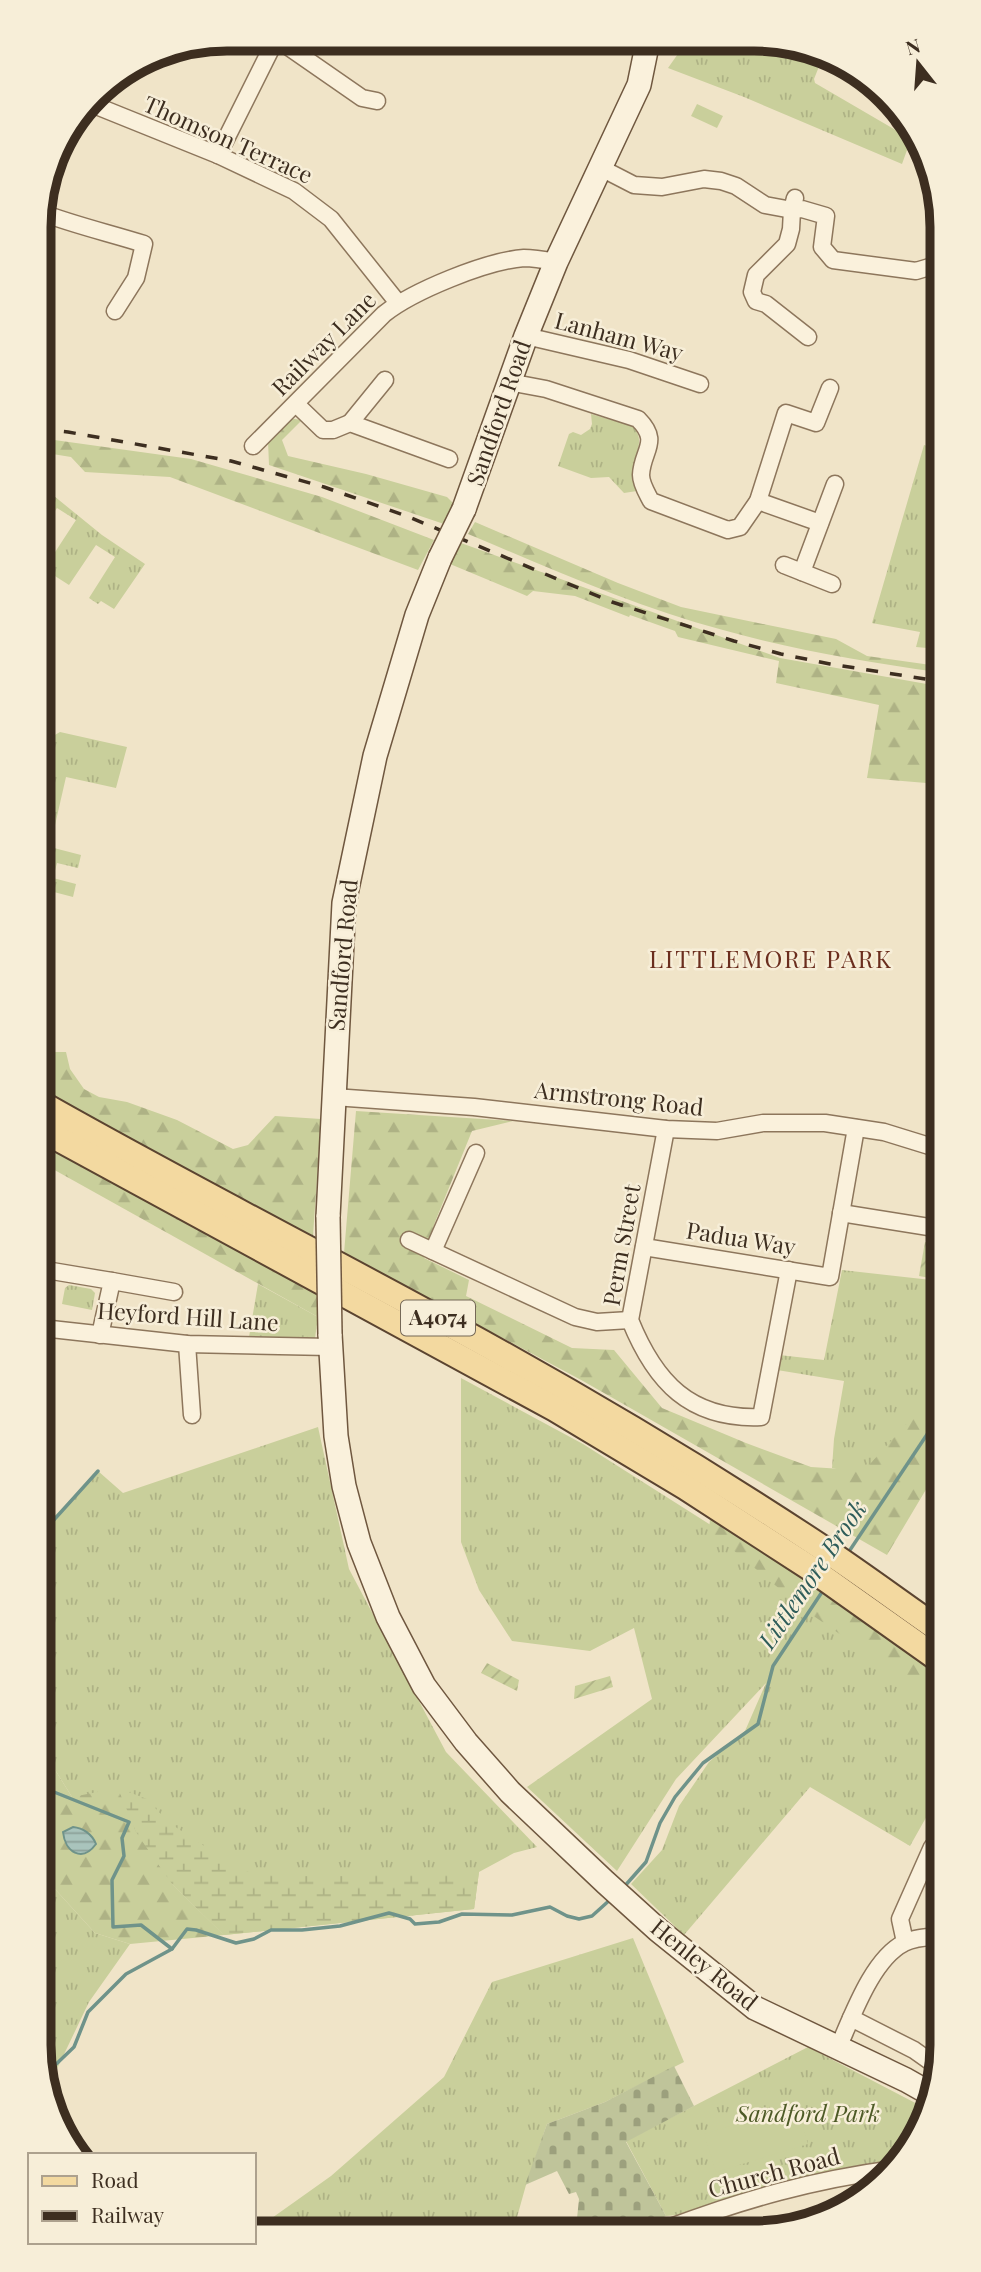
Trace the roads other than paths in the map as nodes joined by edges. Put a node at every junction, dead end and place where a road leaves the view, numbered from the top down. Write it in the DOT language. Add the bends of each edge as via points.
graph roads {
  1 [pos="270,51"];
  2 [pos="293,51"];
  3 [pos="646,51"];
  4 [pos="377,101"];
  5 [pos="98,107"];
  6 [pos="218,155"];
  7 [pos="599,167"];
  8 [pos="793,204"];
  9 [pos="51,216"];
  10 [pos="556,262"];
  11 [pos="930,267"];
  12 [pos="398,303"];
  13 [pos="115,311"];
  14 [pos="526,336"];
  15 [pos="808,337"];
  16 [pos="385,380"];
  17 [pos="509,382"];
  18 [pos="701,384"];
  19 [pos="830,388"];
  20 [pos="296,404"];
  21 [pos="350,423"];
  22 [pos="253,446"];
  23 [pos="449,459"];
  24 [pos="835,484"];
  25 [pos="633,495"];
  26 [pos="652,501"];
  27 [pos="758,501"];
  28 [pos="820,523"];
  29 [pos="783,565"];
  30 [pos="802,572"];
  31 [pos="832,584"];
  32 [pos="334,1097"];
  33 [pos="51,1109"];
  34 [pos="856,1128"];
  35 [pos="666,1129"];
  36 [pos="51,1135"];
  37 [pos="930,1146"];
  38 [pos="476,1153"];
  39 [pos="841,1213"];
  40 [pos="930,1227"];
  41 [pos="409,1240"];
  42 [pos="644,1247"];
  43 [pos="433,1251"];
  44 [pos="789,1270"];
  45 [pos="52,1271"];
  46 [pos="112,1281"];
  47 [pos="174,1292"];
  48 [pos="630,1320"];
  49 [pos="51,1329"];
  50 [pos="100,1335"];
  51 [pos="330,1340"];
  52 [pos="187,1344"];
  53 [pos="192,1415"];
  54 [pos="817,1559"];
  55 [pos="864,1591"];
  56 [pos="930,1625"];
  57 [pos="930,1651"];
  58 [pos="510,1792"];
  59 [pos="930,1852"];
  60 [pos="930,1938"];
  61 [pos="905,1942"];
  62 [pos="851,2018"];
  63 [pos="838,2049"];
  64 [pos="929,2061"];
  65 [pos="924,2090"];
  66 [pos="876,2172"];
  67 [pos="688,2221"];
  1 -- 6 [label="street"];
  2 -- 4 [label="street" via="362,98"];
  3 -- 7 [label="street, Sandford Road" via="639,85"];
  5 -- 6 [label="street, Thomson Terrace"];
  6 -- 12 [label="street, Thomson Terrace" via="315,205 341,230"];
  7 -- 8 [label="street" via="634,185 721,181 765,205"];
  7 -- 10 [label="street, Sandford Road"];
  8 -- 11 [label="street" via="826,216 822,247 833,260 916,271"];
  8 -- 15 [label="street" via="787,244 756,275 752,292 756,301"];
  9 -- 13 [label="street" via="144,244 136,278"];
  10 -- 12 [label="street, Railway Lane" via="527,258 480,267"];
  10 -- 14 [label="street, Sandford Road"];
  12 -- 20 [label="street, Railway Lane"];
  14 -- 17 [label="street, Sandford Road"];
  14 -- 18 [label="street, Lanham Way" via="629,360"];
  16 -- 21 [label="street"];
  17 -- 26 [label="street" via="638,419 651,439 641,476"];
  17 -- 32 [label="street, Sandford Road, bridge" via="464,509 417,615 375,756 344,903"];
  19 -- 27 [label="street" via="816,423 786,413"];
  20 -- 21 [label="street" via="323,430"];
  20 -- 22 [label="street, Railway Lane"];
  21 -- 23 [label="street"];
  24 -- 28 [label="street"];
  25 -- 26 [label="street"];
  26 -- 27 [label="street" via="729,530 740,527"];
  27 -- 28 [label="street"];
  28 -- 30 [label="street"];
  29 -- 30 [label="street"];
  30 -- 31 [label="street"];
  32 -- 35 [label="street, Armstrong Road"];
  32 -- 51 [label="street, Sandford Road, bridge" via="328,1217"];
  33 -- 54 [label="main road, A4074" via="502,1354 709,1476"];
  34 -- 35 [label="street, Armstrong Road" via="763,1123 717,1131"];
  34 -- 37 [label="street, Armstrong Road"];
  34 -- 39 [label="street"];
  35 -- 42 [label="street, Perm Street"];
  36 -- 54 [label="main road, A4074" via="555,1409"];
  38 -- 43 [label="street"];
  39 -- 40 [label="street"];
  39 -- 44 [label="street, Padua Way" via="830,1277"];
  41 -- 43 [label="street"];
  42 -- 44 [label="street, Padua Way"];
  42 -- 48 [label="street, Perm Street"];
  43 -- 48 [label="street" via="575,1317 597,1322"];
  44 -- 48 [label="street, Perm Street" via="761,1417 716,1414 683,1397 660,1377"];
  45 -- 46 [label="street"];
  46 -- 47 [label="street"];
  46 -- 50 [label="street"];
  49 -- 50 [label="street, Heyford Hill Lane"];
  50 -- 52 [label="street, Heyford Hill Lane"];
  51 -- 52 [label="street, Heyford Hill Lane" via="254,1347"];
  51 -- 58 [label="street, Sandford Road" via="344,1486 359,1543 387,1617 424,1686"];
  52 -- 53 [label="street"];
  54 -- 55 [label="main road, A4074"];
  55 -- 56 [label="main road, A4074"];
  55 -- 57 [label="main road, A4074"];
  58 -- 63 [label="street, Henley Road" via="658,1930 755,2008"];
  59 -- 61 [label="street" via="900,1919"];
  60 -- 61 [label="street"];
  61 -- 62 [label="street" via="885,1956"];
  62 -- 63 [label="street"];
  62 -- 64 [label="street"];
  63 -- 65 [label="street, Henley Road"];
  66 -- 67 [label="street, Church Road" via="758,2196"];
}
